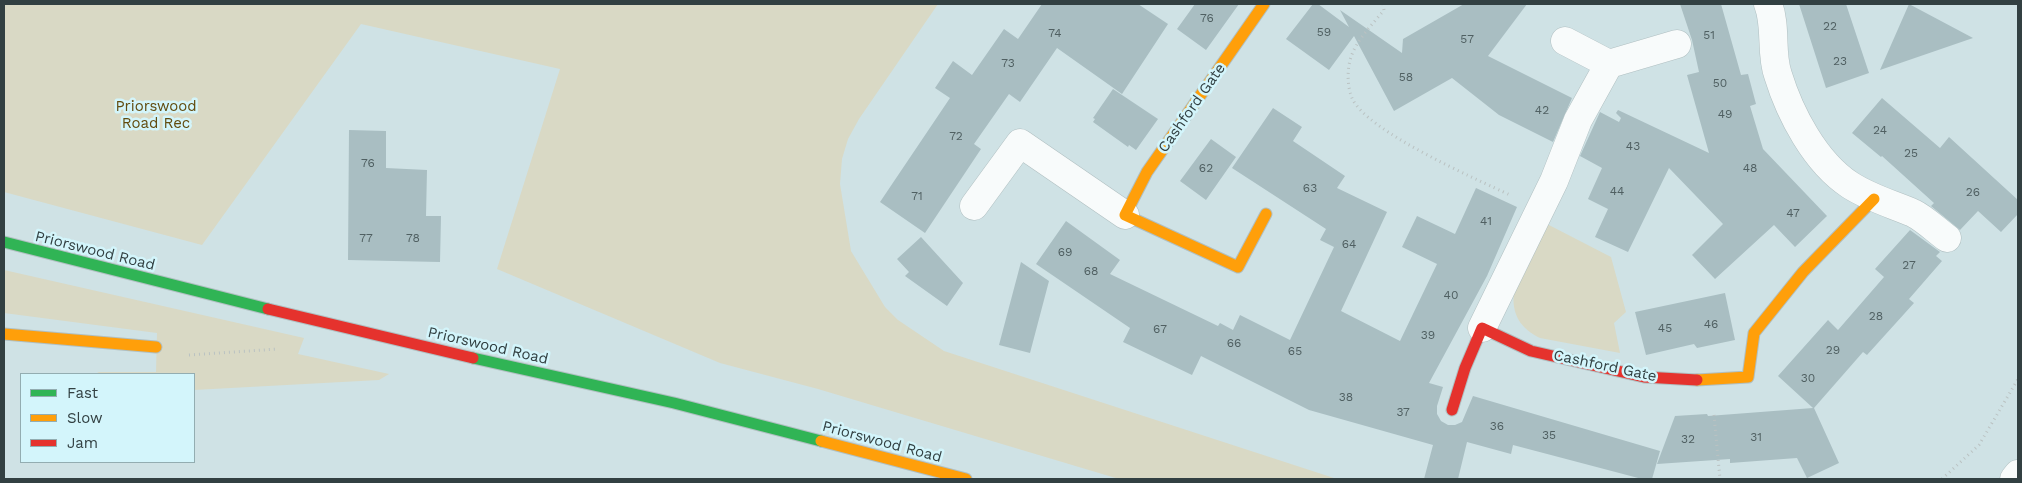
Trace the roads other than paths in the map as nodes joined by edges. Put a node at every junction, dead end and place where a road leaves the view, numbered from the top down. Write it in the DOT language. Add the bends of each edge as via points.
graph roads {
  1 [pos="1264,4"];
  2 [pos="1768,4"];
  3 [pos="1565,41"];
  4 [pos="1678,44"];
  5 [pos="1609,64"];
  6 [pos="1874,199"];
  7 [pos="974,206"];
  8 [pos="1266,214"];
  9 [pos="1125,215"];
  10 [pos="1947,238"];
  11 [pos="4,242"];
  12 [pos="1482,328"];
  13 [pos="4,334"];
  14 [pos="156,347"];
  15 [pos="1452,410"];
  16 [pos="2018,474"];
  17 [pos="966,479"];
  18 [pos="2014,479"];
  1 -- 9 [label="street, Cashford Gate" via="1147,172"];
  2 -- 6 [label="street" via="1772,14 1777,73 1797,124 1823,159 1848,184"];
  3 -- 5 [label="street"];
  4 -- 5 [label="street"];
  5 -- 12 [label="street" via="1578,120 1540,209"];
  6 -- 10 [label="street" via="1914,214"];
  6 -- 12 [label="street, Cashford Gate" via="1803,272 1754,333 1748,377 1709,381 1644,377 1531,351"];
  7 -- 9 [label="street" via="1020,143"];
  8 -- 9 [label="street" via="1238,267"];
  11 -- 17 [label="street, Priorswood Road" via="376,336 674,403"];
  12 -- 15 [label="street"];
  13 -- 14 [label="street"];
  16 -- 18 [label="street"];
}
